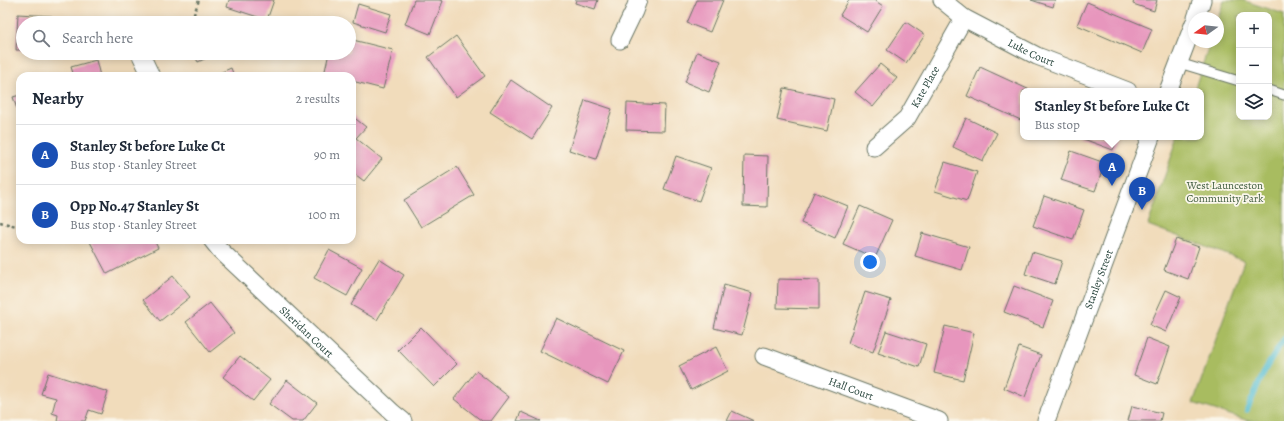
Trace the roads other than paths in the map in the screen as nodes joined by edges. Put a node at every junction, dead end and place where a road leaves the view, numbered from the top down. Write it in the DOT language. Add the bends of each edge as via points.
graph roads {
  1 [pos="638,0"];
  2 [pos="942,0"];
  3 [pos="1202,0"];
  4 [pos="1198,12"];
  5 [pos="964,18"];
  6 [pos="1188,39"];
  7 [pos="620,40"];
  8 [pos="143,60"];
  9 [pos="1179,63"];
  10 [pos="149,72"];
  11 [pos="1236,80"];
  12 [pos="1120,88"];
  13 [pos="1169,88"];
  14 [pos="1272,91"];
  15 [pos="1284,94"];
  16 [pos="1150,140"];
  17 [pos="874,147"];
  18 [pos="215,244"];
  19 [pos="764,356"];
  20 [pos="403,421"];
  21 [pos="939,421"];
  22 [pos="1046,421"];
  1 -- 7 [label="street"];
  2 -- 5 [label="street, Luke Court"];
  3 -- 4 [label="street"];
  5 -- 12 [label="street, Luke Court" via="1037,56"];
  5 -- 17 [label="street, Kate Place" via="907,118"];
  6 -- 9 [label="street"];
  8 -- 10 [label="street"];
  9 -- 11 [label="lane"];
  9 -- 13 [label="street"];
  14 -- 15 [label="lane"];
  16 -- 22 [label="street, Stanley Street"];
  18 -- 20 [label="street, Sheridan Court"];
  19 -- 21 [label="street, Hall Court"];
}
